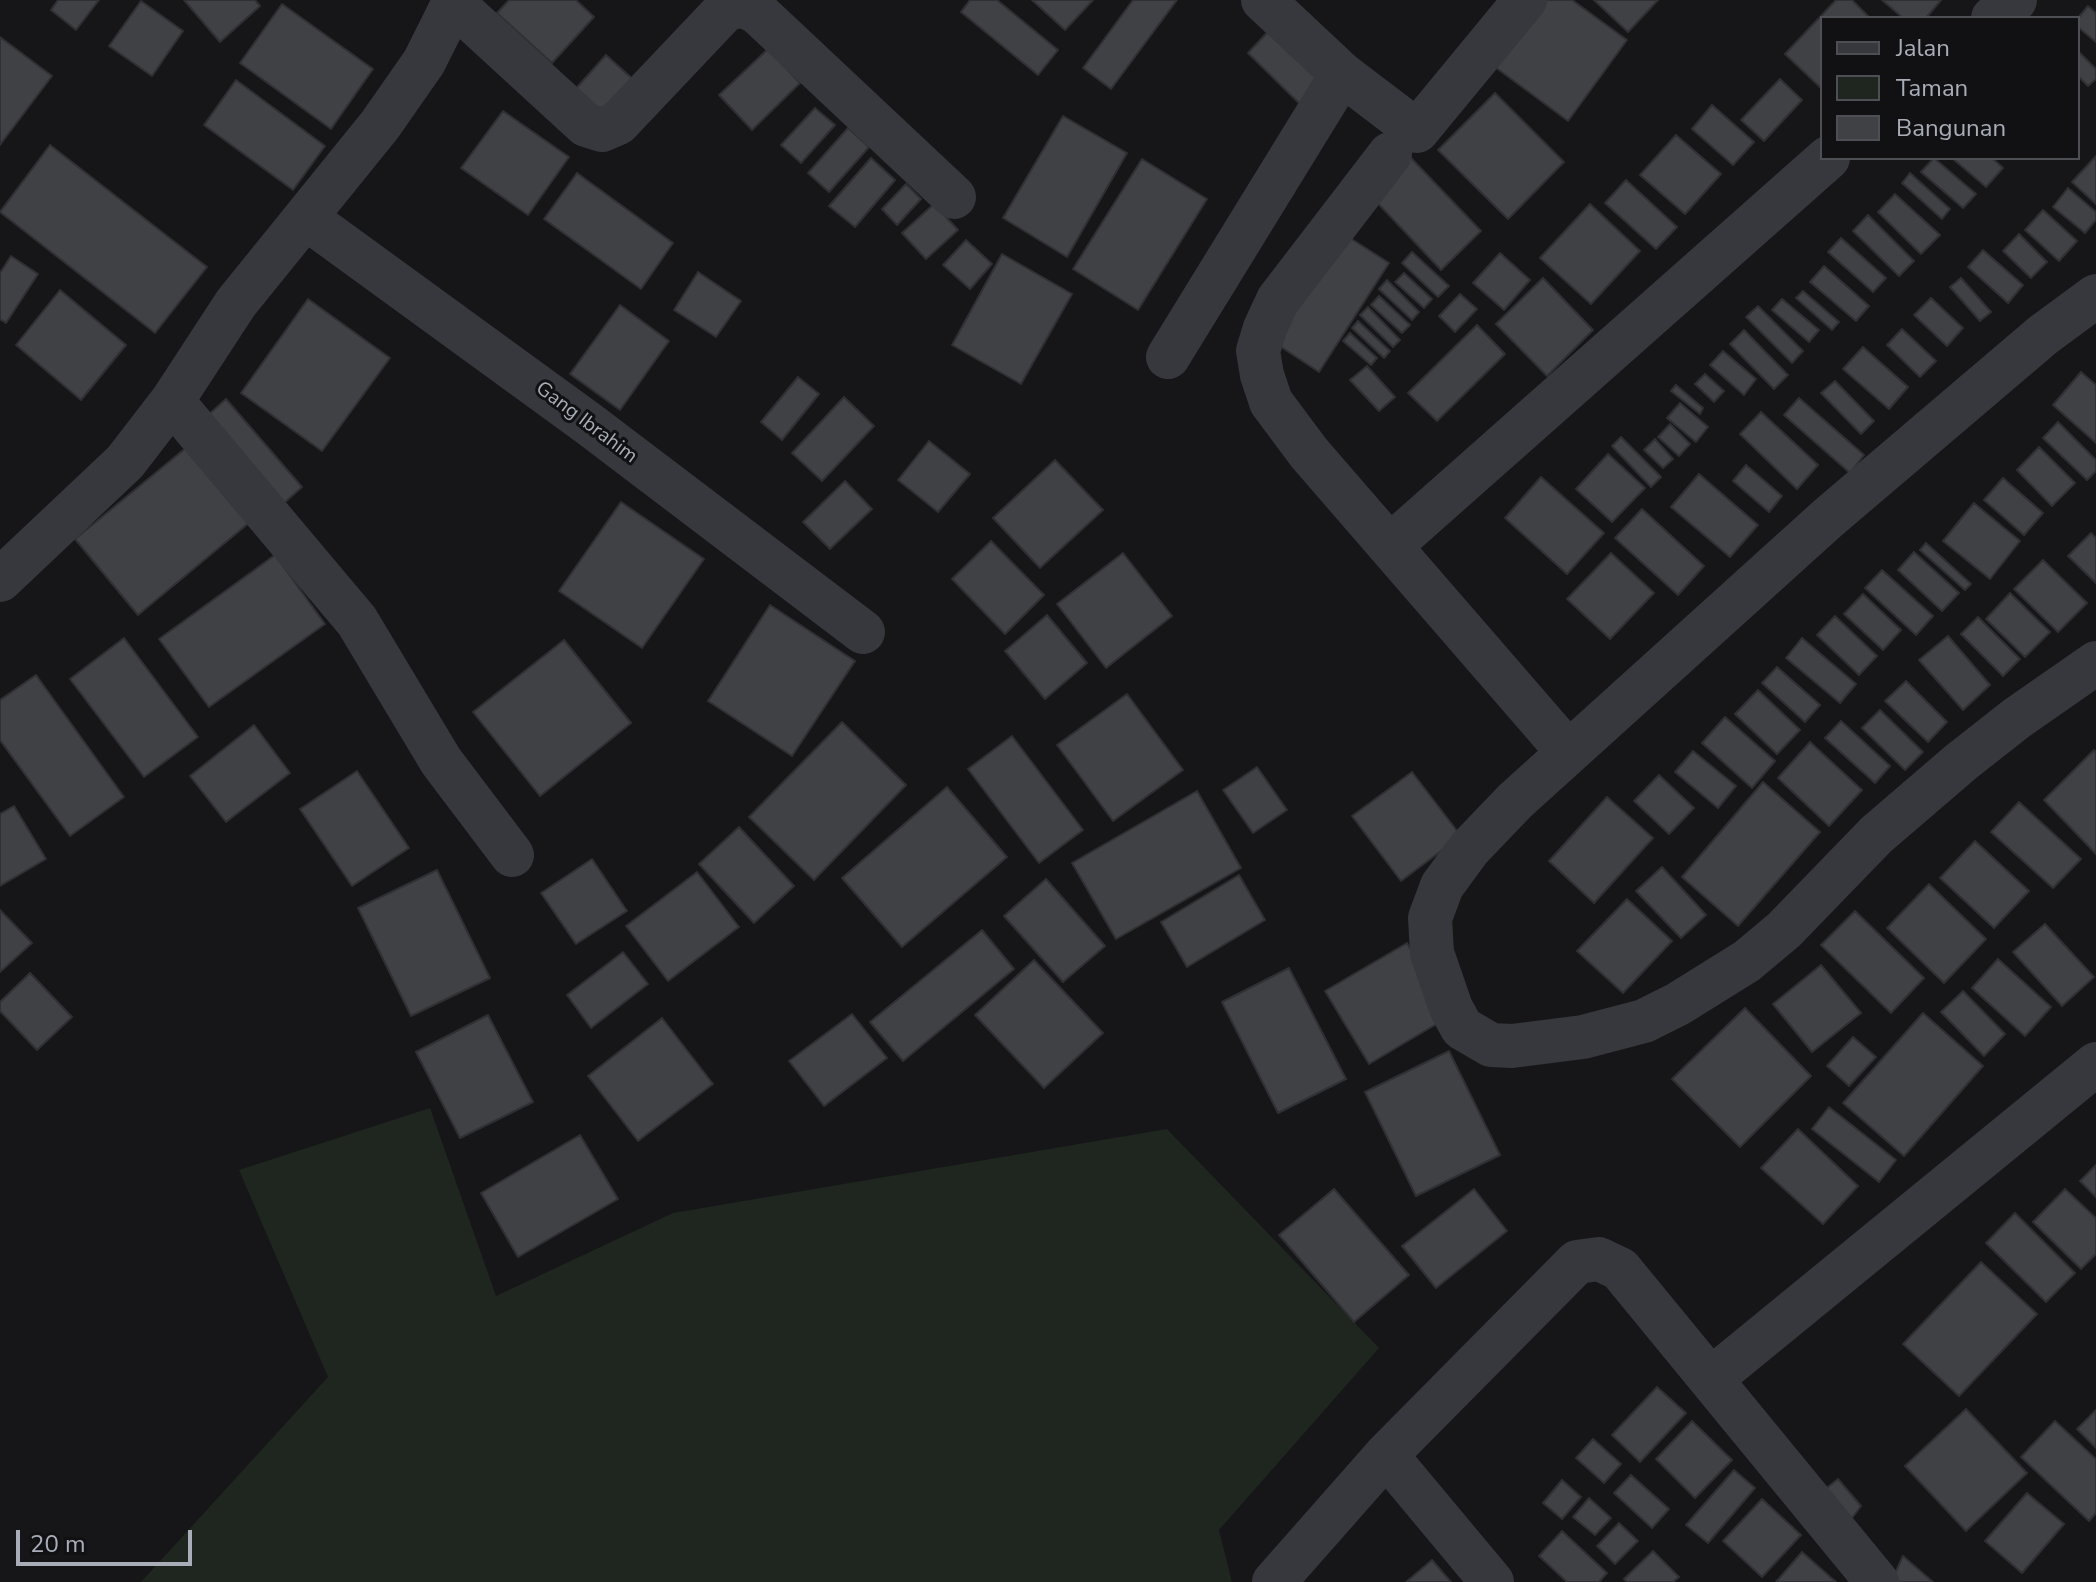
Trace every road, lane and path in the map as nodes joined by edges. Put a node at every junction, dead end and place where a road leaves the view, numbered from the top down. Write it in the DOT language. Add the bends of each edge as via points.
graph roads {
  1 [pos="1263,0"];
  2 [pos="1525,0"];
  3 [pos="2015,0"];
  4 [pos="454,2"];
  5 [pos="1995,16"];
  6 [pos="1342,74"];
  7 [pos="1390,154"];
  8 [pos="1826,160"];
  9 [pos="954,197"];
  10 [pos="306,218"];
  11 [pos="2096,296"];
  12 [pos="1168,357"];
  13 [pos="172,401"];
  14 [pos="1390,546"];
  15 [pos="0,580"];
  16 [pos="863,632"];
  17 [pos="2096,663"];
  18 [pos="1568,752"];
  19 [pos="512,855"];
  20 [pos="2096,1064"];
  21 [pos="1711,1379"];
  22 [pos="1386,1455"];
  23 [pos="1274,1582"];
  24 [pos="1492,1582"];
  25 [pos="1877,1582"];
  1 -- 6 [label="street"];
  2 -- 6 [label="street" via="1417,131"];
  3 -- 5 [label="street"];
  4 -- 9 [label="street" via="586,125 602,130 618,123 725,10 742,5 757,12"];
  4 -- 10 [label="street" via="424,62"];
  6 -- 12 [label="street"];
  7 -- 14 [label="street" via="1278,300 1258,351 1271,402"];
  8 -- 14 [label="street"];
  10 -- 13 [label="street" via="236,303"];
  10 -- 16 [label="street, Gang Ibrahim"];
  11 -- 18 [label="street" via="1828,518"];
  13 -- 15 [label="street" via="125,462"];
  13 -- 19 [label="street" via="357,621 441,761"];
  14 -- 18 [label="street"];
  17 -- 18 [label="street" via="1961,762 1876,835 1784,930 1714,984 1628,1025 1583,1037 1491,1045 1462,1028 1451,1008 1432,953 1430,918 1442,886 1469,849"];
  20 -- 21 [label="street"];
  21 -- 22 [label="street" via="1620,1269 1599,1259 1577,1262"];
  21 -- 25 [label="street"];
  22 -- 23 [label="street"];
  22 -- 24 [label="street"];
}
